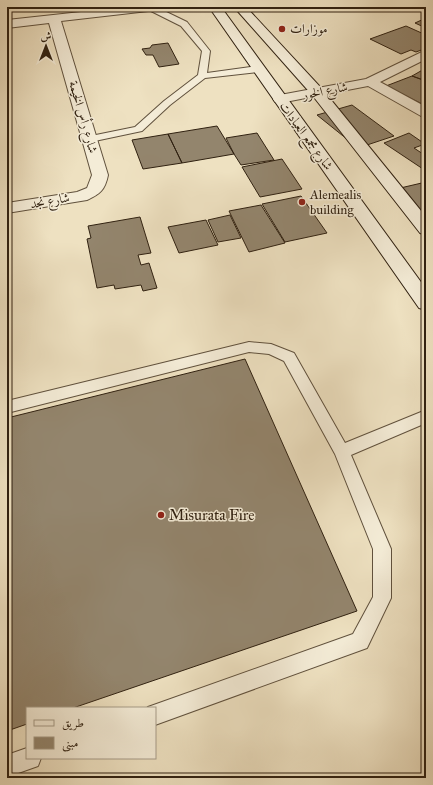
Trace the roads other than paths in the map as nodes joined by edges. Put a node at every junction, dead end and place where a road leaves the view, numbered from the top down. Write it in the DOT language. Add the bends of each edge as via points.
graph roads {
  1 [pos="155,7"];
  2 [pos="215,7"];
  3 [pos="240,7"];
  4 [pos="54,19"];
  5 [pos="7,24"];
  6 [pos="426,54"];
  7 [pos="258,69"];
  8 [pos="202,76"];
  9 [pos="370,82"];
  10 [pos="318,93"];
  11 [pos="280,99"];
  12 [pos="426,113"];
  13 [pos="90,139"];
  14 [pos="93,191"];
  15 [pos="7,208"];
  16 [pos="426,229"];
  17 [pos="426,303"];
  18 [pos="7,408"];
  19 [pos="426,416"];
  20 [pos="342,452"];
  21 [pos="156,714"];
  22 [pos="27,759"];
  23 [pos="7,766"];
  1 -- 4 [label="main road"];
  1 -- 8 [label="lane" via="184,24 206,51"];
  2 -- 7 [label="main road, شارع مجمع العيادات"];
  3 -- 10 [label="main road"];
  4 -- 5 [label="main road"];
  4 -- 13 [label="main road, شارع رأس الخيمة"];
  6 -- 9 [label="main road, شارع الخور"];
  7 -- 8 [label="lane"];
  7 -- 11 [label="main road, شارع مجمع العيادات"];
  8 -- 13 [label="lane" via="138,129"];
  9 -- 10 [label="main road, شارع الخور"];
  9 -- 12 [label="main road"];
  10 -- 11 [label="main road, شارع الخور"];
  10 -- 16 [label="main road"];
  11 -- 17 [label="main road, شارع مجمع العيادات"];
  13 -- 14 [label="main road, شارع رأس الخيمة" via="100,175"];
  14 -- 15 [label="main road, شارع نجد" via="81,196"];
  18 -- 20 [label="lane" via="249,347 271,349 289,356"];
  19 -- 20 [label="lane"];
  20 -- 21 [label="lane" via="382,549 382,598 360,642"];
  22 -- 23 [label="lane"];
}
